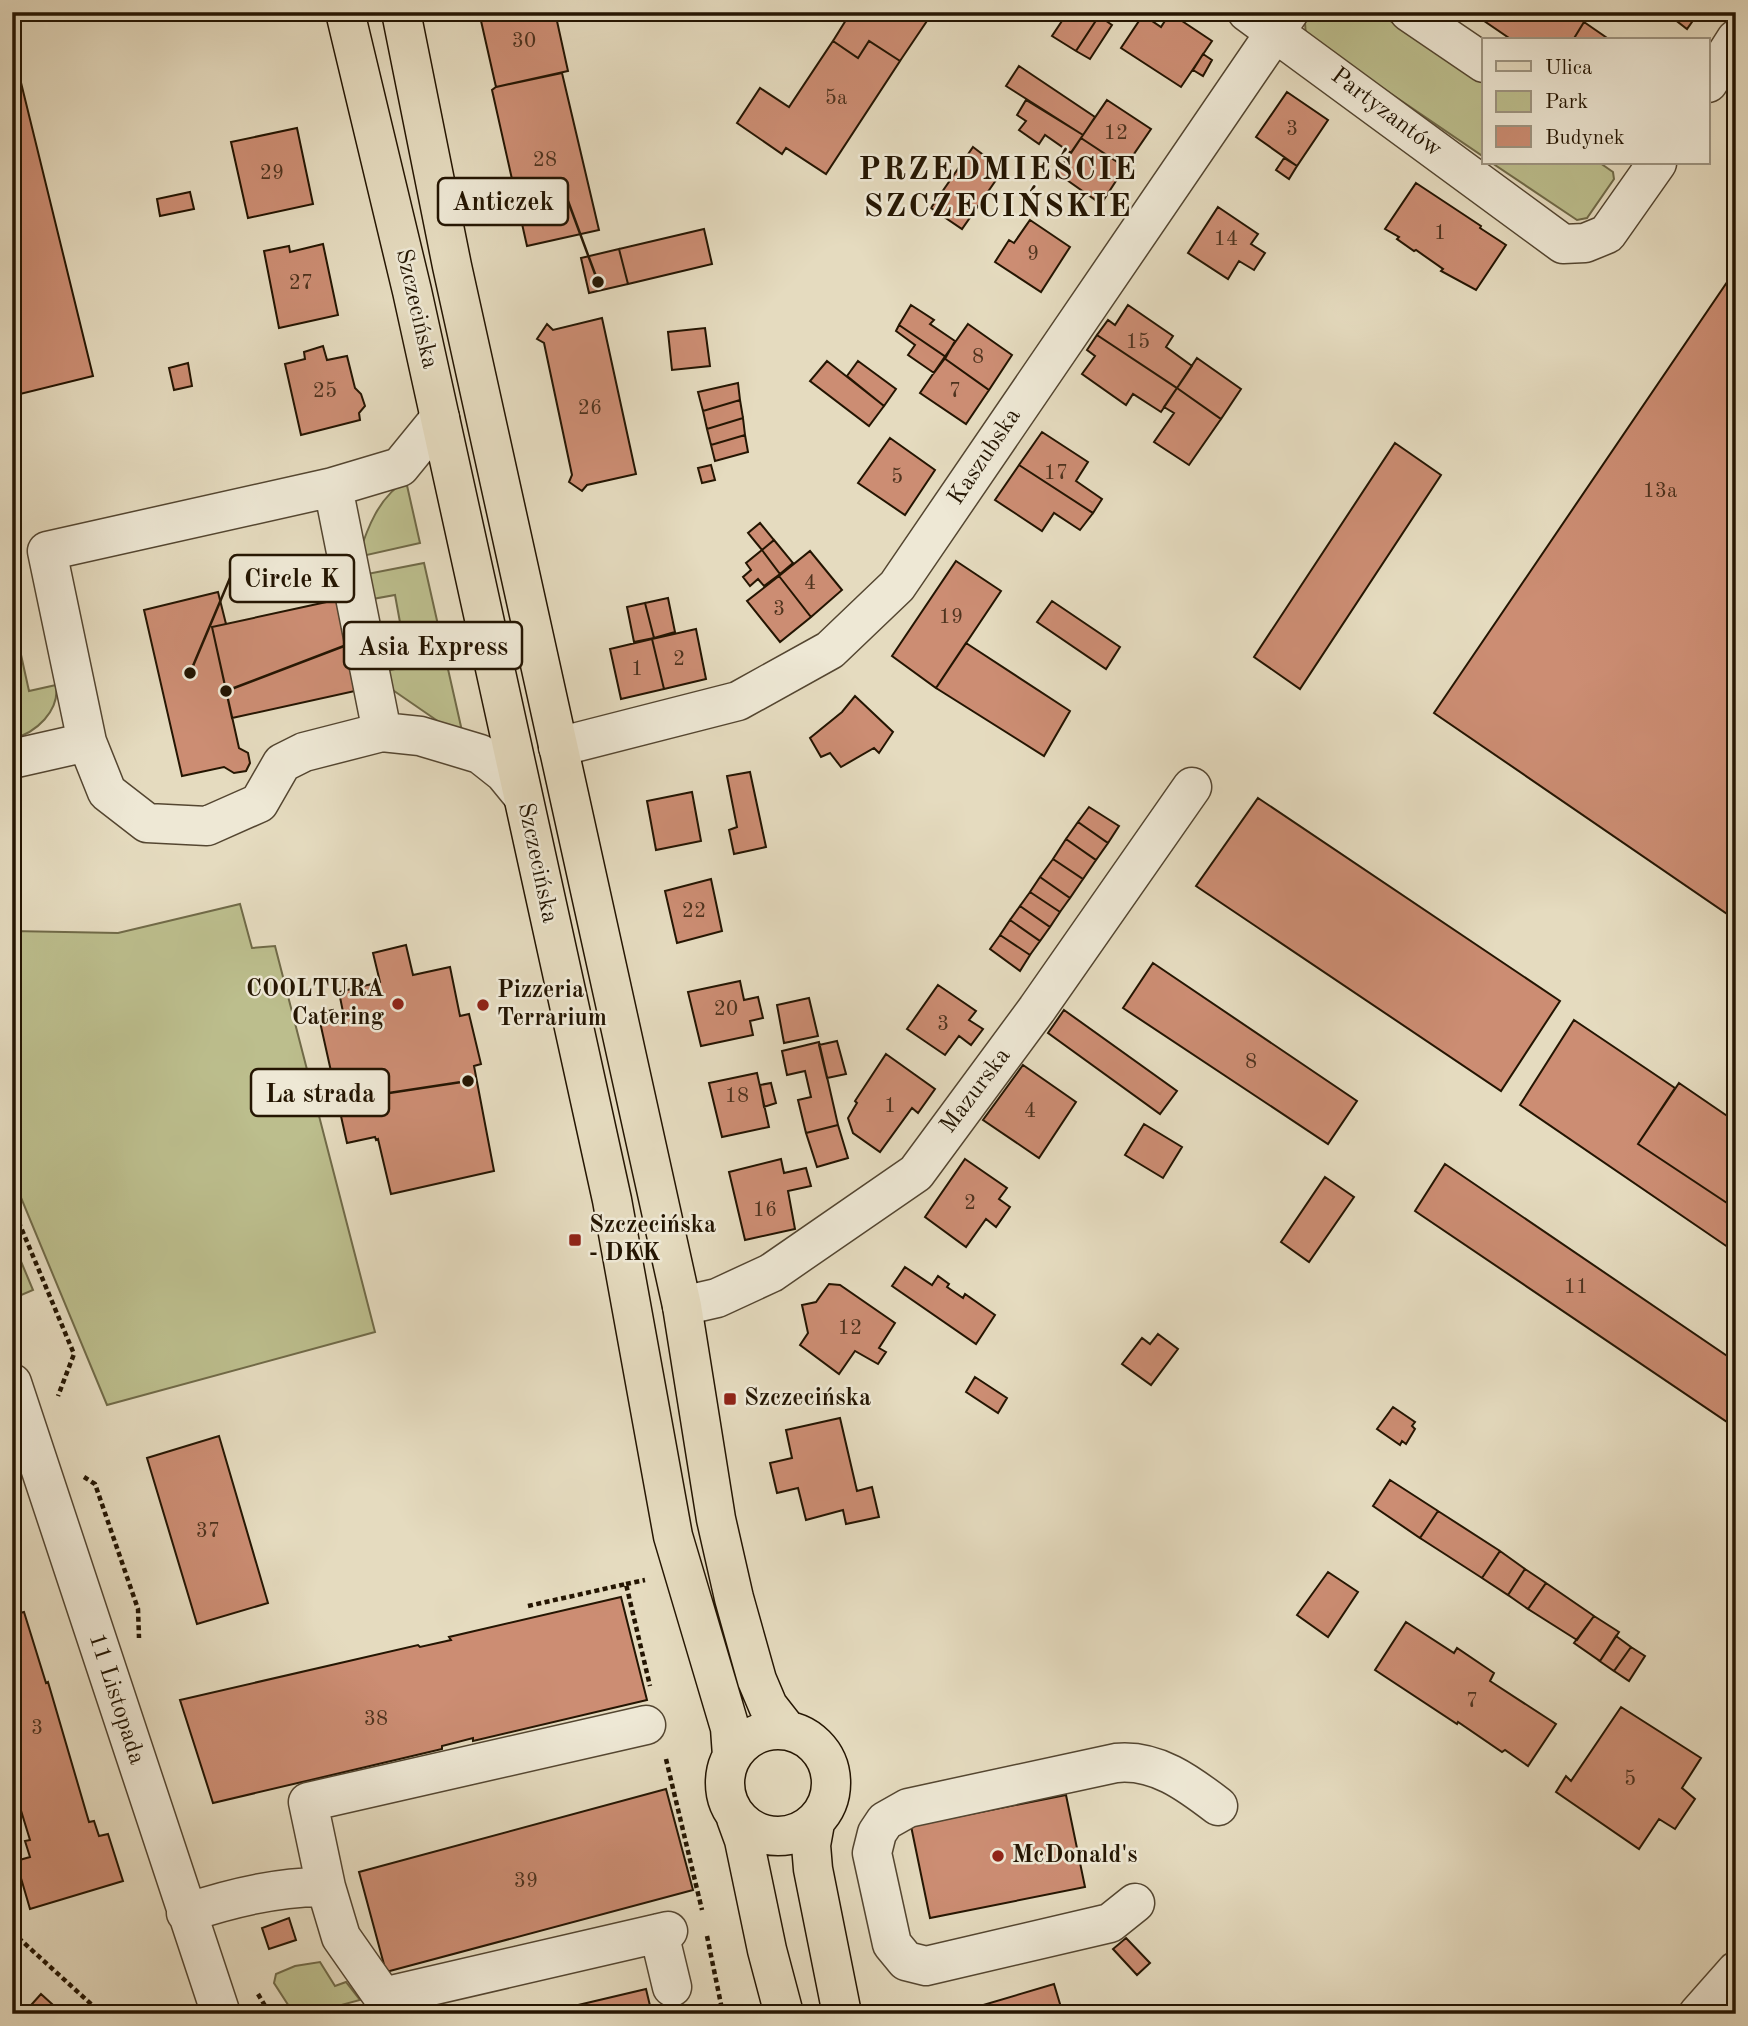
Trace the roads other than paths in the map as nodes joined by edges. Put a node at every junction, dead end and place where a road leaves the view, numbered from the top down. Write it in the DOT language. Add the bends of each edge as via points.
graph roads {
  1 [pos="345,12"];
  2 [pos="401,12"];
  3 [pos="1409,12"];
  4 [pos="1271,18"];
  5 [pos="1736,39"];
  6 [pos="1482,62"];
  7 [pos="1710,80"];
  8 [pos="1646,167"];
  9 [pos="440,418"];
  10 [pos="333,487"];
  11 [pos="382,732"];
  12 [pos="87,741"];
  13 [pos="558,747"];
  14 [pos="12,760"];
  15 [pos="1192,787"];
  16 [pos="522,794"];
  17 [pos="682,1307"];
  18 [pos="12,1383"];
  19 [pos="651,1723"];
  20 [pos="786,1729"];
  21 [pos="732,1756"];
  22 [pos="1219,1806"];
  23 [pos="736,1818"];
  24 [pos="815,1823"];
  25 [pos="326,1887"];
  26 [pos="1135,1903"];
  27 [pos="186,1913"];
  28 [pos="1736,1971"];
  29 [pos="672,1987"];
  30 [pos="1711,2009"];
  31 [pos="221,2014"];
  32 [pos="785,2014"];
  33 [pos="842,2014"];
  1 -- 9 [label="main road, Szczecińska"];
  2 -- 13 [label="main road, Szczecińska"];
  3 -- 6 [label="street"];
  4 -- 8 [label="street, Partyzantów" via="1563,244 1585,243 1607,234"];
  4 -- 13 [label="street, Kaszubska" via="897,586 830,650 738,701"];
  5 -- 7 [label="street"];
  9 -- 10 [label="street" via="400,467"];
  9 -- 16 [label="main road, Szczecińska"];
  10 -- 11 [label="street"];
  10 -- 12 [label="street" via="47,551"];
  11 -- 12 [label="street" via="303,752 282,763 258,803 207,826 147,823 107,792"];
  11 -- 16 [label="street" via="419,736 480,754"];
  12 -- 14 [label="street"];
  13 -- 17 [label="main road, Szczecińska"];
  15 -- 17 [label="street, Mazurska" via="916,1173 771,1273 717,1298"];
  16 -- 21 [label="main road, Szczecińska" via="612,1200 673,1536 730,1728"];
  17 -- 20 [label="main road, Szczecińska" via="716,1518 734,1598 757,1680 768,1706"];
  18 -- 27 [label="street, 11 Listopada"];
  19 -- 25 [label="street" via="308,1802"];
  20 -- 21 [label="main road" via="755,1734"];
  20 -- 24 [label="main road" via="809,1738 825,1756 831,1777 828,1803"];
  21 -- 23 [label="main road" via="724,1786"];
  22 -- 26 [label="street" via="1156,1767 1135,1761 1116,1763 908,1808 885,1821 872,1853 891,1944 906,1961 926,1966 1110,1923"];
  23 -- 24 [label="main road" via="747,1828 782,1837"];
  23 -- 32 [label="main road"];
  24 -- 33 [label="main road" via="813,1869"];
  25 -- 27 [label="street" via="279,1890"];
  25 -- 29 [label="street" via="341,1937 383,1997 664,1932"];
  27 -- 31 [label="street, 11 Listopada"];
  28 -- 30 [label="street"];
}
